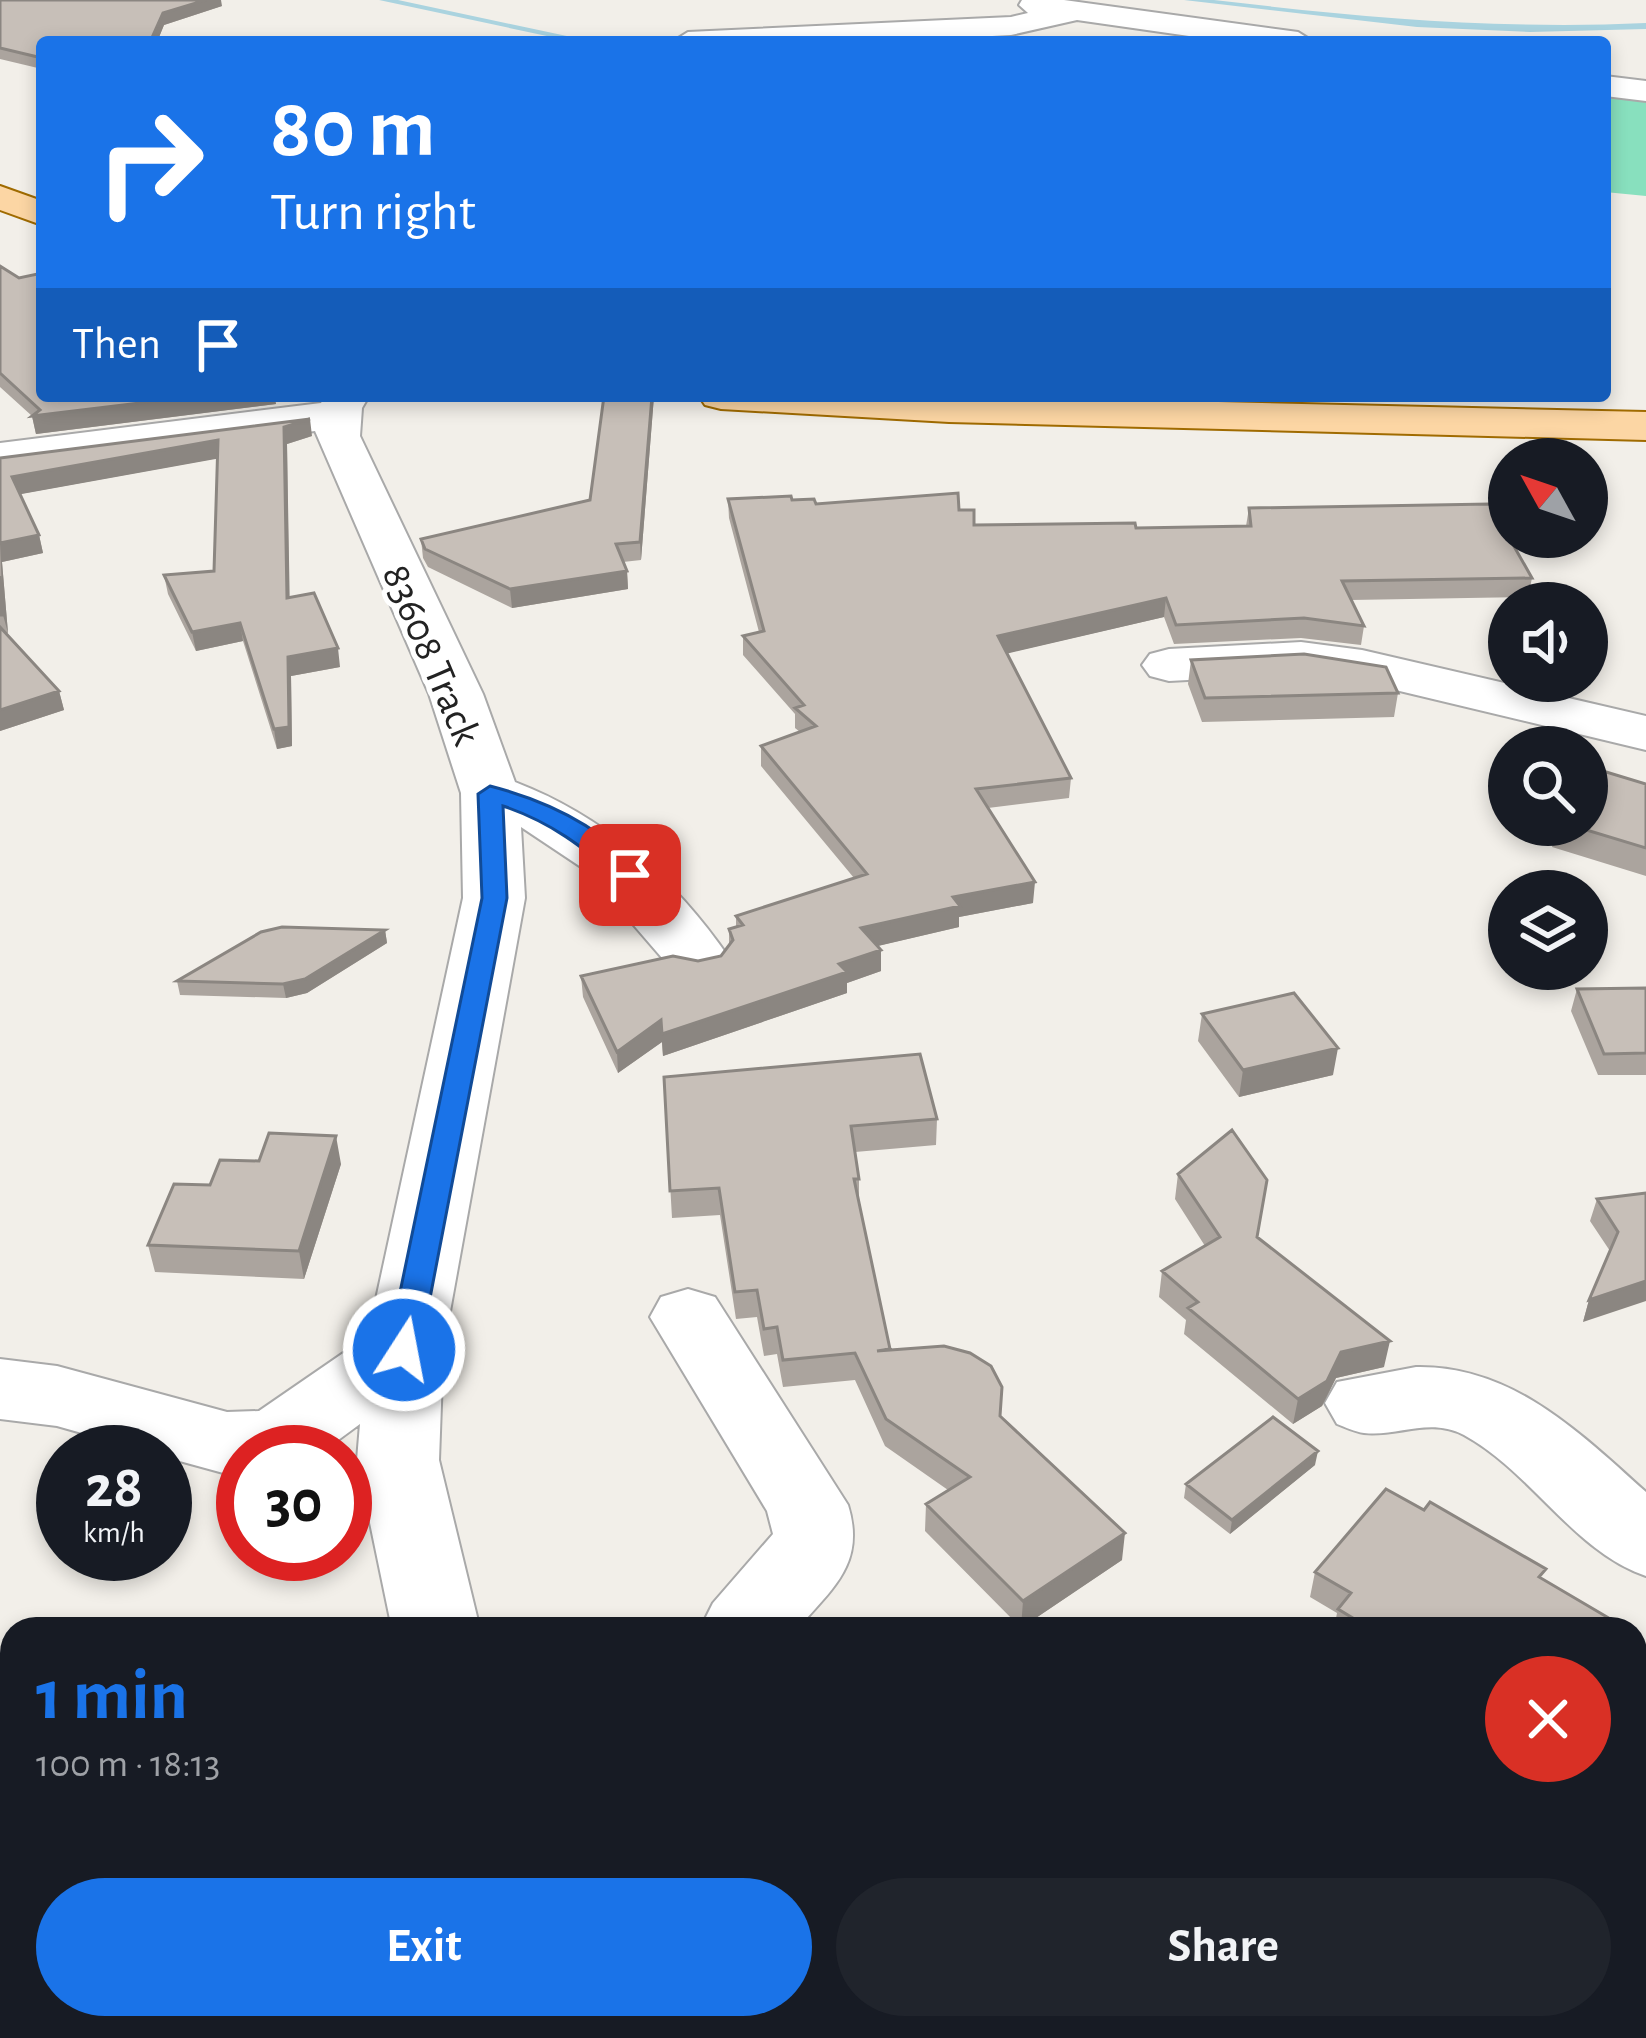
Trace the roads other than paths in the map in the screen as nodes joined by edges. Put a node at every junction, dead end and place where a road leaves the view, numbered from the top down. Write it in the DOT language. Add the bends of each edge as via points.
graph roads {
  1 [pos="1010,0"];
  2 [pos="1077,11"];
  3 [pos="809,36"];
  4 [pos="1255,36"];
  5 [pos="1611,87"];
  6 [pos="1646,91"];
  7 [pos="0,197"];
  8 [pos="36,212"];
  9 [pos="814,402"];
  10 [pos="343,405"];
  11 [pos="1646,426"];
  12 [pos="0,457"];
  13 [pos="1169,664"];
  14 [pos="1646,733"];
  15 [pos="490,794"];
  16 [pos="698,959"];
  17 [pos="688,1317"];
  18 [pos="404,1350"];
  19 [pos="0,1389"];
  20 [pos="1365,1403"];
  21 [pos="1646,1542"];
  22 [pos="433,1617"];
  23 [pos="755,1617"];
  1 -- 2 [label="street"];
  2 -- 3 [label="street" via="1011,26"];
  2 -- 4 [label="street"];
  5 -- 6 [label="street"];
  7 -- 8 [label="main road"];
  9 -- 11 [label="main road"];
  10 -- 12 [label="street"];
  10 -- 15 [label="street, 83608 Track" via="337,436 456,694"];
  13 -- 14 [label="street" via="1301,658 1441,682"];
  15 -- 16 [label="street" via="581,833 630,875"];
  15 -- 18 [label="street, 83608 Track" via="494,898"];
  17 -- 23 [label="street" via="807,1505 815,1534 807,1559"];
  18 -- 19 [label="street" via="267,1442 227,1443 57,1396"];
  18 -- 22 [label="street, 83608 Track" via="398,1460"];
  20 -- 21 [label="street" via="1413,1396 1465,1402 1510,1424"];
}
